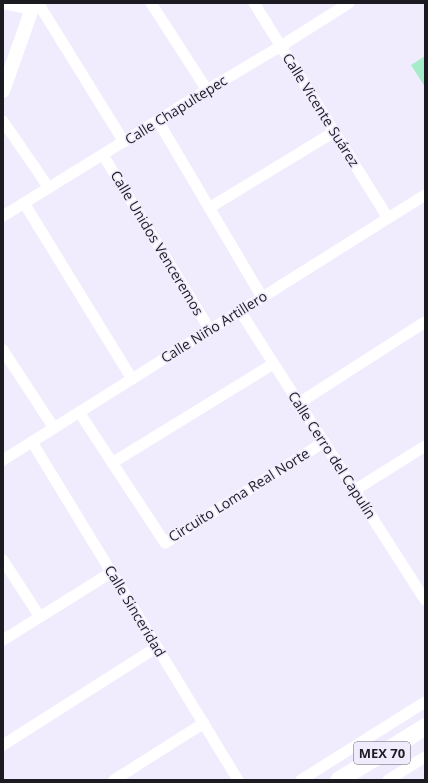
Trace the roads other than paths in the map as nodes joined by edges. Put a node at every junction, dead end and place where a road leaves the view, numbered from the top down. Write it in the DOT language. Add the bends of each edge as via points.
graph roads {
  1 [pos="7,3"];
  2 [pos="150,3"];
  3 [pos="254,3"];
  4 [pos="349,3"];
  5 [pos="35,5"];
  6 [pos="281,46"];
  7 [pos="207,90"];
  8 [pos="3,91"];
  9 [pos="3,121"];
  10 [pos="158,121"];
  11 [pos="334,132"];
  12 [pos="124,142"];
  13 [pos="104,155"];
  14 [pos="49,188"];
  15 [pos="423,200"];
  16 [pos="24,204"];
  17 [pos="209,208"];
  18 [pos="3,216"];
  19 [pos="388,218"];
  20 [pos="262,297"];
  21 [pos="240,311"];
  22 [pos="425,322"];
  23 [pos="210,330"];
  24 [pos="3,350"];
  25 [pos="274,364"];
  26 [pos="132,379"];
  27 [pos="299,403"];
  28 [pos="79,412"];
  29 [pos="54,428"];
  30 [pos="32,442"];
  31 [pos="324,442"];
  32 [pos="425,446"];
  33 [pos="3,460"];
  34 [pos="112,463"];
  35 [pos="355,490"];
  36 [pos="3,560"];
  37 [pos="112,572"];
  38 [pos="425,600"];
  39 [pos="40,617"];
  40 [pos="3,640"];
  41 [pos="157,647"];
  42 [pos="425,702"];
  43 [pos="204,723"];
  44 [pos="425,727"];
  45 [pos="3,745"];
  46 [pos="425,757"];
  47 [pos="114,780"];
  48 [pos="238,780"];
  49 [pos="301,780"];
  50 [pos="339,780"];
  51 [pos="388,780"];
  1 -- 5 [label="street"];
  2 -- 7 [label="street"];
  3 -- 6 [label="street, Calle Vicente Suárez"];
  4 -- 6 [label="street, Calle Chapultepec"];
  5 -- 8 [label="street"];
  5 -- 12 [label="street"];
  6 -- 7 [label="street, Calle Chapultepec"];
  6 -- 11 [label="street, Calle Vicente Suárez"];
  7 -- 10 [label="street, Calle Chapultepec"];
  9 -- 14 [label="street"];
  10 -- 12 [label="street, Calle Chapultepec"];
  10 -- 17 [label="street"];
  11 -- 17 [label="street"];
  11 -- 19 [label="street, Calle Vicente Suárez"];
  12 -- 13 [label="street, Calle Chapultepec"];
  13 -- 14 [label="street, Calle Chapultepec"];
  13 -- 23 [label="street, Calle Unidos Venceremos"];
  14 -- 16 [label="street, Calle Chapultepec"];
  15 -- 19 [label="street, Calle Niño Artillero"];
  16 -- 18 [label="street, Calle Chapultepec"];
  16 -- 26 [label="street"];
  17 -- 20 [label="street"];
  19 -- 20 [label="street, Calle Niño Artillero"];
  20 -- 21 [label="street, Calle Niño Artillero"];
  21 -- 23 [label="street, Calle Niño Artillero"];
  21 -- 25 [label="street, Calle Cerro del Capulín"];
  22 -- 27 [label="street"];
  23 -- 26 [label="street, Calle Niño Artillero"];
  24 -- 29 [label="street"];
  25 -- 27 [label="street, Calle Cerro del Capulín"];
  25 -- 34 [label="street"];
  26 -- 28 [label="street, Calle Niño Artillero"];
  27 -- 31 [label="street, Calle Cerro del Capulín"];
  28 -- 29 [label="street, Calle Niño Artillero"];
  28 -- 34 [label="street, Circuito Loma Real Norte"];
  29 -- 30 [label="street, Calle Niño Artillero"];
  30 -- 33 [label="street, Calle Niño Artillero"];
  30 -- 37 [label="street, Calle Sinceridad"];
  31 -- 34 [label="street, Circuito Loma Real Norte" via="165,543"];
  31 -- 35 [label="street, Calle Cerro del Capulín"];
  32 -- 35 [label="street"];
  35 -- 38 [label="street, Calle Cerro del Capulín"];
  36 -- 39 [label="street"];
  37 -- 39 [label="street"];
  37 -- 41 [label="street, Calle Sinceridad"];
  39 -- 40 [label="street"];
  41 -- 43 [label="street, Calle Sinceridad"];
  41 -- 45 [label="street"];
  42 -- 49 [label="street"];
  43 -- 47 [label="street"];
  43 -- 48 [label="street, Calle Sinceridad"];
  44 -- 50 [label="main road, MEX 70"];
  46 -- 51 [label="street"];
}
